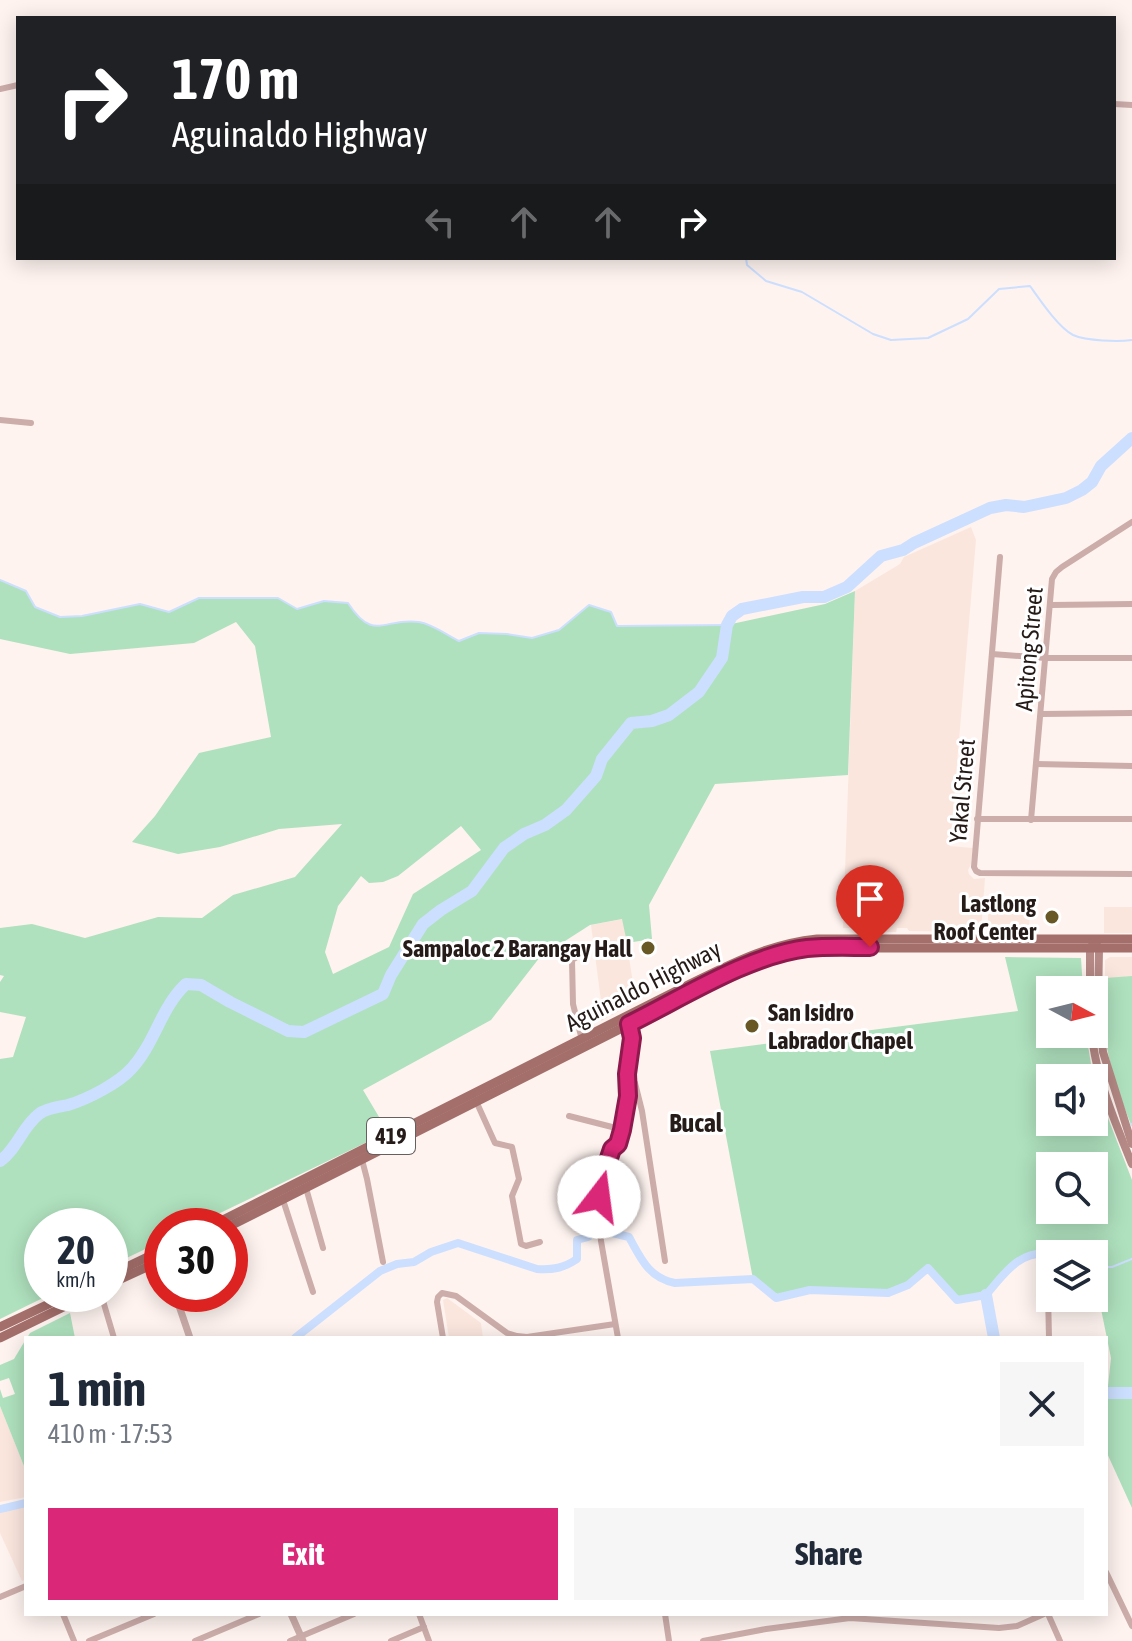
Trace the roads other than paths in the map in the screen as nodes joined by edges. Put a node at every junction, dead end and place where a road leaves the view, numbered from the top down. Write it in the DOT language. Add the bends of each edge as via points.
graph roads {
  1 [pos="0,420"];
  2 [pos="31,423"];
  3 [pos="1132,522"];
  4 [pos="1000,557"];
  5 [pos="1132,604"];
  6 [pos="1051,605"];
  7 [pos="992,654"];
  8 [pos="1046,658"];
  9 [pos="1132,658"];
  10 [pos="1132,713"];
  11 [pos="1041,714"];
  12 [pos="1036,764"];
  13 [pos="1132,766"];
  14 [pos="977,819"];
  15 [pos="1132,819"];
  16 [pos="1031,820"];
  17 [pos="1132,874"];
  18 [pos="1132,939"];
  19 [pos="1095,946"];
  20 [pos="1132,948"];
  21 [pos="584,953"];
  22 [pos="1092,976"];
  23 [pos="628,1020"];
  24 [pos="584,1043"];
  25 [pos="1094,1048"];
  26 [pos="627,1074"];
  27 [pos="626,1084"];
  28 [pos="474,1099"];
  29 [pos="569,1116"];
  30 [pos="616,1128"];
  31 [pos="1132,1144"];
  32 [pos="612,1149"];
  33 [pos="361,1156"];
  34 [pos="1132,1164"];
  35 [pos="306,1188"];
  36 [pos="283,1200"];
  37 [pos="248,1209"];
  38 [pos="248,1217"];
  39 [pos="540,1242"];
  40 [pos="323,1248"];
  41 [pos="665,1261"];
  42 [pos="383,1262"];
  43 [pos="313,1292"];
  44 [pos="36,1312"];
  45 [pos="46,1312"];
  46 [pos="106,1312"];
  47 [pos="181,1312"];
  48 [pos="1048,1312"];
  49 [pos="615,1324"];
  50 [pos="0,1327"];
  51 [pos="113,1336"];
  52 [pos="189,1336"];
  53 [pos="443,1336"];
  54 [pos="517,1336"];
  55 [pos="540,1336"];
  56 [pos="618,1336"];
  57 [pos="1049,1336"];
  58 [pos="0,1338"];
  59 [pos="1108,1576"];
  60 [pos="24,1587"];
  61 [pos="0,1597"];
  62 [pos="64,1616"];
  63 [pos="149,1616"];
  64 [pos="254,1616"];
  65 [pos="292,1616"];
  66 [pos="350,1616"];
  67 [pos="420,1616"];
  68 [pos="665,1616"];
  69 [pos="1041,1616"];
  70 [pos="1047,1616"];
  71 [pos="912,1618"];
  72 [pos="1132,1626"];
  73 [pos="424,1627"];
  74 [pos="302,1639"];
  75 [pos="74,1641"];
  76 [pos="89,1641"];
  77 [pos="195,1641"];
  78 [pos="290,1641"];
  79 [pos="391,1641"];
  80 [pos="429,1641"];
  81 [pos="669,1641"];
  82 [pos="703,1641"];
  83 [pos="1060,1641"];
  1 -- 2 [label="street"];
  3 -- 6 [label="street, Apitong Street" via="1056,572"];
  4 -- 7 [label="street, Yakal Street"];
  5 -- 6 [label="street"];
  6 -- 8 [label="street, Apitong Street"];
  7 -- 8 [label="street"];
  7 -- 14 [label="street, Yakal Street"];
  8 -- 9 [label="street"];
  8 -- 11 [label="street, Apitong Street"];
  10 -- 11 [label="street"];
  11 -- 12 [label="street, Apitong Street"];
  12 -- 13 [label="street"];
  12 -- 16 [label="street, Apitong Street"];
  14 -- 16 [label="street"];
  14 -- 17 [label="street, Yakal Street" via="974,867 980,873"];
  15 -- 16 [label="street"];
  18 -- 19 [label="main road, Aguinaldo Highway / 419"];
  19 -- 20 [label="main road, Aguinaldo Highway / 419"];
  19 -- 22 [label="main road"];
  19 -- 23 [label="main road, Aguinaldo Highway / 419" via="807,948 749,964"];
  19 -- 31 [label="main road" via="1103,1052"];
  21 -- 24 [label="street" via="572,960 573,1004"];
  23 -- 24 [label="main road, Aguinaldo Highway / 419"];
  23 -- 26 [label="street" via="632,1038"];
  24 -- 28 [label="main road, Aguinaldo Highway / 419"];
  25 -- 34 [label="main road"];
  26 -- 27 [label="street"];
  26 -- 41 [label="street" via="635,1083 642,1111"];
  27 -- 30 [label="street"];
  27 -- 32 [label="street" via="622,1130"];
  28 -- 33 [label="main road, Aguinaldo Highway / 419"];
  28 -- 39 [label="street" via="495,1143 512,1147 519,1179 512,1196 521,1244"];
  29 -- 30 [label="street"];
  30 -- 32 [label="street"];
  32 -- 49 [label="street" via="598,1211"];
  33 -- 35 [label="main road, Aguinaldo Highway / 419"];
  33 -- 37 [label="main road, Aguinaldo Highway / 419"];
  33 -- 42 [label="street"];
  35 -- 36 [label="main road, Aguinaldo Highway / 419"];
  35 -- 40 [label="street"];
  36 -- 38 [label="main road, Aguinaldo Highway / 419"];
  36 -- 43 [label="street"];
  44 -- 50 [label="main road"];
  45 -- 58 [label="main road"];
  46 -- 51 [label="street"];
  47 -- 52 [label="street"];
  48 -- 57 [label="street"];
  49 -- 55 [label="street"];
  49 -- 56 [label="street"];
  53 -- 54 [label="street" via="437,1302 442,1293 456,1296"];
  59 -- 72 [label="street"];
  60 -- 61 [label="street"];
  62 -- 75 [label="street"];
  63 -- 76 [label="street"];
  64 -- 77 [label="street"];
  65 -- 74 [label="street"];
  66 -- 74 [label="street"];
  67 -- 73 [label="street"];
  68 -- 81 [label="street"];
  69 -- 71 [label="street" via="999,1628"];
  70 -- 83 [label="street"];
  71 -- 82 [label="street" via="850,1618"];
  73 -- 79 [label="street"];
  73 -- 80 [label="street"];
  74 -- 78 [label="street"];
}
